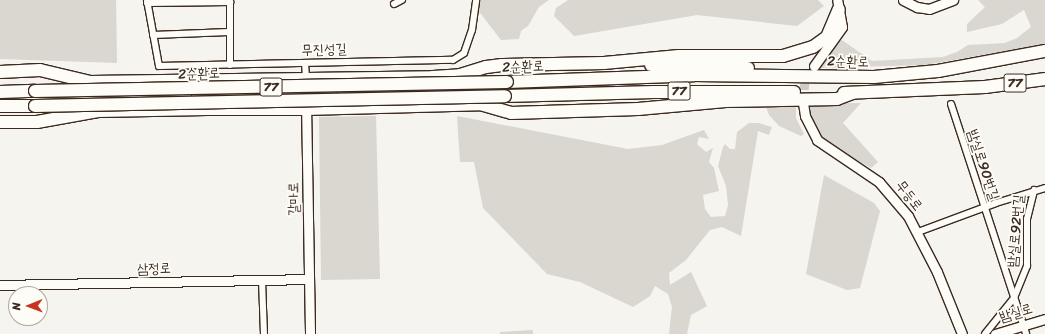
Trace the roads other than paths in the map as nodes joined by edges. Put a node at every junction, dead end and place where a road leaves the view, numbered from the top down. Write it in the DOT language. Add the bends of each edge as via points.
graph roads {
  1 [pos="402,0"];
  2 [pos="476,0"];
  3 [pos="903,0"];
  4 [pos="953,0"];
  5 [pos="229,1"];
  6 [pos="147,2"];
  7 [pos="394,4"];
  8 [pos="838,4"];
  9 [pos="229,32"];
  10 [pos="153,35"];
  11 [pos="1045,51"];
  12 [pos="305,63"];
  13 [pos="604,63"];
  14 [pos="230,65"];
  15 [pos="502,65"];
  16 [pos="814,66"];
  17 [pos="475,70"];
  18 [pos="0,72"];
  19 [pos="70,76"];
  20 [pos="822,76"];
  21 [pos="306,78"];
  22 [pos="416,78"];
  23 [pos="1045,79"];
  24 [pos="375,90"];
  25 [pos="0,92"];
  26 [pos="306,92"];
  27 [pos="853,93"];
  28 [pos="257,94"];
  29 [pos="240,95"];
  30 [pos="803,103"];
  31 [pos="951,104"];
  32 [pos="0,106"];
  33 [pos="487,107"];
  34 [pos="207,109"];
  35 [pos="289,109"];
  36 [pos="306,110"];
  37 [pos="92,112"];
  38 [pos="75,115"];
  39 [pos="0,122"];
  40 [pos="1045,188"];
  41 [pos="1034,190"];
  42 [pos="985,208"];
  43 [pos="918,232"];
  44 [pos="309,279"];
  45 [pos="262,280"];
  46 [pos="0,285"];
  47 [pos="1014,298"];
  48 [pos="1045,319"];
  49 [pos="1023,325"];
  50 [pos="264,334"];
  51 [pos="310,334"];
  52 [pos="962,334"];
  53 [pos="985,334"];
  54 [pos="995,334"];
  55 [pos="1026,334"];
  1 -- 7 [label="street"];
  2 -- 12 [label="street, 무진성길" via="472,30 464,53 453,60"];
  3 -- 4 [label="street" via="917,7 929,9"];
  5 -- 6 [label="street, 무진성길"];
  5 -- 9 [label="street"];
  6 -- 10 [label="street, 무진성길"];
  8 -- 13 [label="highway" via="827,36 813,47 796,54 675,56"];
  8 -- 16 [label="street" via="842,19 839,33"];
  9 -- 10 [label="street"];
  9 -- 14 [label="street"];
  10 -- 14 [label="street, 무진성길" via="159,66"];
  11 -- 20 [label="highway, 2순환로 / 77" via="906,75"];
  12 -- 14 [label="street, 무진성길"];
  12 -- 21 [label="street, 갈마로"];
  13 -- 15 [label="highway"];
  13 -- 20 [label="highway" via="613,66 697,65 788,70"];
  15 -- 17 [label="highway"];
  15 -- 33 [label="highway" via="490,69 485,75"];
  17 -- 22 [label="highway" via="460,75"];
  17 -- 24 [label="highway" via="447,85"];
  18 -- 19 [label="highway" via="30,69"];
  19 -- 21 [label="highway" via="90,82"];
  19 -- 38 [label="highway" via="78,96"];
  20 -- 25 [label="highway, 2순환로 / 77, bridge" via="694,75 507,82"];
  21 -- 22 [label="highway"];
  21 -- 26 [label="street, 갈마로"];
  22 -- 24 [label="highway"];
  23 -- 27 [label="highway, 2순환로 / 77" via="984,87"];
  24 -- 26 [label="highway"];
  26 -- 28 [label="highway"];
  26 -- 36 [label="street, 갈마로"];
  27 -- 32 [label="highway, 2순환로 / 77, bridge" via="739,90"];
  27 -- 33 [label="highway" via="837,99 726,101 638,109 511,114"];
  28 -- 29 [label="highway"];
  28 -- 35 [label="highway"];
  29 -- 34 [label="highway"];
  29 -- 37 [label="highway" via="137,100"];
  30 -- 43 [label="street, 무등로" via="805,116 817,140 879,182 902,208"];
  31 -- 42 [label="street, 밤실로90번길"];
  33 -- 36 [label="highway" via="480,104"];
  34 -- 35 [label="highway"];
  34 -- 37 [label="highway"];
  35 -- 36 [label="highway"];
  36 -- 44 [label="street, 갈마로"];
  37 -- 38 [label="highway"];
  38 -- 39 [label="highway" via="37,122"];
  40 -- 41 [label="street"];
  41 -- 42 [label="street, 밤실로92번길"];
  41 -- 47 [label="street, 밤실로92번길" via="1027,218 1027,266"];
  42 -- 43 [label="street, 밤실로92번길"];
  42 -- 47 [label="street, 밤실로90번길"];
  43 -- 52 [label="street, 무등로"];
  44 -- 45 [label="street, 삼정로"];
  44 -- 51 [label="street, 갈마로"];
  45 -- 46 [label="street, 삼정로"];
  45 -- 50 [label="street"];
  47 -- 49 [label="street, 밤실로90번길"];
  47 -- 53 [label="street, 밤실로92번길"];
  48 -- 49 [label="street, 밤실로"];
  49 -- 54 [label="street, 밤실로"];
  49 -- 55 [label="street, 밤실로90번길"];
}
